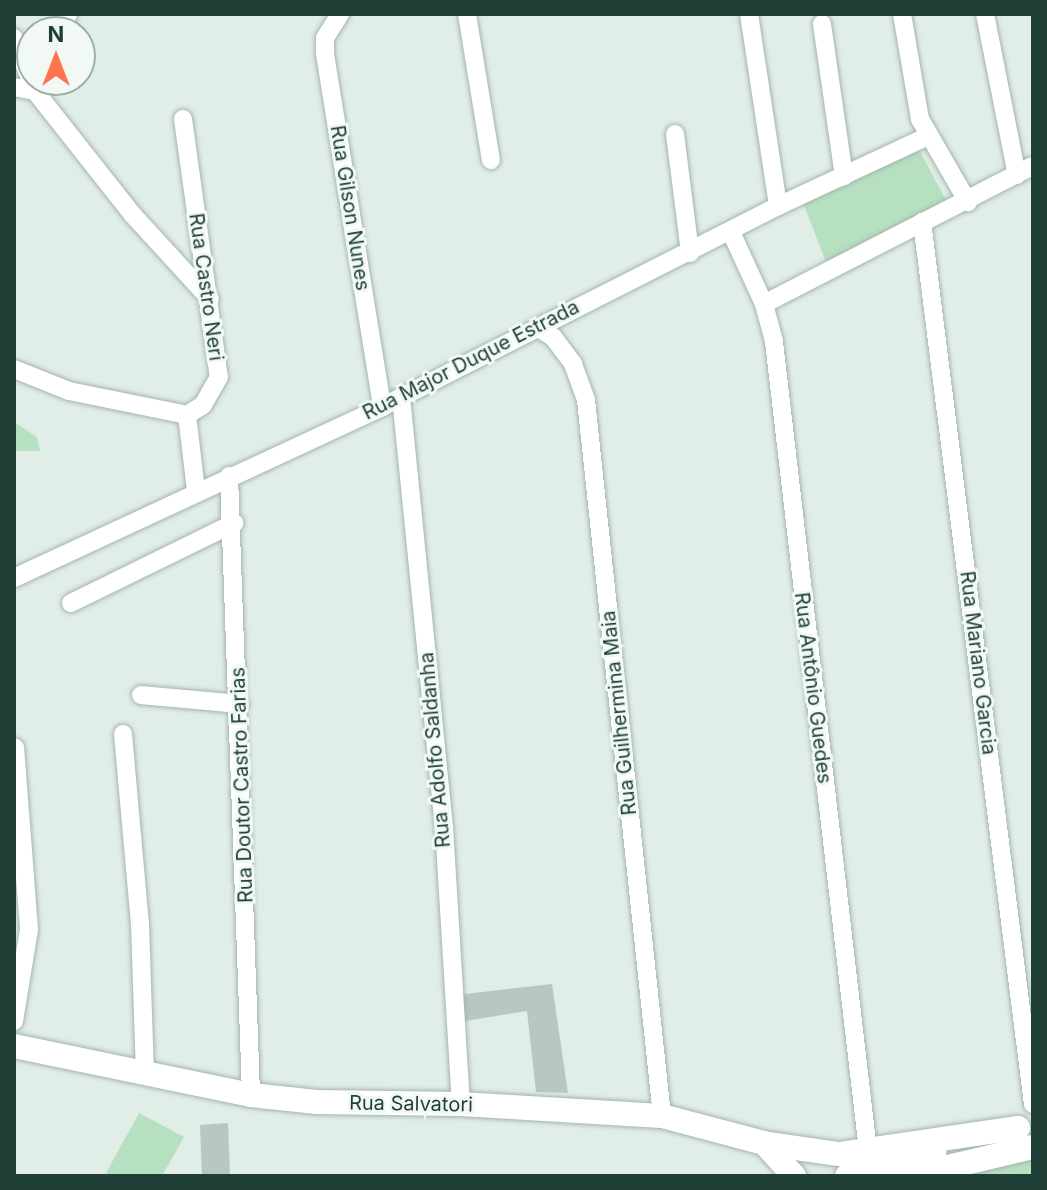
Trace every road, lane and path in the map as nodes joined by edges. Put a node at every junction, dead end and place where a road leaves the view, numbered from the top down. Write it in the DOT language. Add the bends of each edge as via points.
graph roads {
  1 [pos="340,14"];
  2 [pos="467,14"];
  3 [pos="749,14"];
  4 [pos="902,14"];
  5 [pos="985,14"];
  6 [pos="822,24"];
  7 [pos="45,96"];
  8 [pos="183,119"];
  9 [pos="675,134"];
  10 [pos="926,137"];
  11 [pos="491,160"];
  12 [pos="1025,171"];
  13 [pos="844,176"];
  14 [pos="968,202"];
  15 [pos="778,206"];
  16 [pos="922,222"];
  17 [pos="731,232"];
  18 [pos="690,253"];
  19 [pos="210,299"];
  20 [pos="764,304"];
  21 [pos="537,327"];
  22 [pos="14,369"];
  23 [pos="401,397"];
  24 [pos="382,407"];
  25 [pos="187,415"];
  26 [pos="229,476"];
  27 [pos="196,490"];
  28 [pos="234,523"];
  29 [pos="14,578"];
  30 [pos="71,603"];
  31 [pos="141,695"];
  32 [pos="240,704"];
  33 [pos="123,734"];
  34 [pos="15,748"];
  35 [pos="14,1021"];
  36 [pos="20,1053"];
  37 [pos="145,1074"];
  38 [pos="251,1095"];
  39 [pos="461,1104"];
  40 [pos="1033,1104"];
  41 [pos="662,1116"];
  42 [pos="1028,1132"];
  43 [pos="764,1143"];
  44 [pos="868,1151"];
  45 [pos="794,1176"];
  46 [pos="847,1176"];
  47 [pos="910,1176"];
  1 -- 24 [label="street, Rua Gilson Nunes" via="325,38 325,54"];
  2 -- 11 [label="street"];
  3 -- 15 [label="street"];
  4 -- 10 [label="street"];
  5 -- 12 [label="street"];
  6 -- 13 [label="street"];
  7 -- 19 [label="street" via="132,214"];
  8 -- 19 [label="street, Rua Castro Neri"];
  9 -- 18 [label="street"];
  10 -- 13 [label="street, Rua Major Duque Estrada"];
  10 -- 14 [label="street"];
  12 -- 14 [label="street"];
  13 -- 15 [label="street, Rua Major Duque Estrada"];
  14 -- 16 [label="street"];
  15 -- 17 [label="street, Rua Major Duque Estrada"];
  16 -- 20 [label="street"];
  16 -- 40 [label="street, Rua Mariano Garcia"];
  17 -- 18 [label="street, Rua Major Duque Estrada"];
  17 -- 20 [label="street, Rua Antônio Guedes"];
  18 -- 21 [label="street, Rua Major Duque Estrada"];
  19 -- 25 [label="street, Rua Castro Neri" via="219,377 203,405"];
  20 -- 44 [label="street, Rua Antônio Guedes" via="774,342"];
  21 -- 23 [label="street, Rua Major Duque Estrada"];
  21 -- 41 [label="street, Rua Guilhermina Maia" via="553,337 573,364 586,400"];
  22 -- 25 [label="street" via="69,391"];
  23 -- 24 [label="street, Rua Major Duque Estrada"];
  23 -- 39 [label="street, Rua Adolfo Saldanha" via="444,827"];
  24 -- 26 [label="street, Rua Major Duque Estrada"];
  25 -- 27 [label="street"];
  26 -- 27 [label="street, Rua Major Duque Estrada"];
  26 -- 28 [label="street, Rua Doutor Castro Farias"];
  27 -- 29 [label="street, Rua Major Duque Estrada"];
  28 -- 30 [label="street"];
  28 -- 32 [label="street, Rua Doutor Castro Farias"];
  31 -- 32 [label="street"];
  32 -- 38 [label="street, Rua Doutor Castro Farias"];
  33 -- 37 [label="street" via="140,924"];
  34 -- 35 [label="street" via="29,929"];
  36 -- 37 [label="main road, Rua Salvatori"];
  37 -- 38 [label="main road, Rua Salvatori"];
  38 -- 39 [label="main road, Rua Salvatori" via="317,1102"];
  39 -- 41 [label="main road, Rua Salvatori"];
  41 -- 43 [label="main road, Rua Salvatori"];
  42 -- 44 [label="main road, Rua Salvatori" via="935,1136"];
  42 -- 46 [label="main road"];
  42 -- 47 [label="main road"];
  43 -- 44 [label="main road, Rua Salvatori" via="812,1152"];
  43 -- 45 [label="main road"];
}
